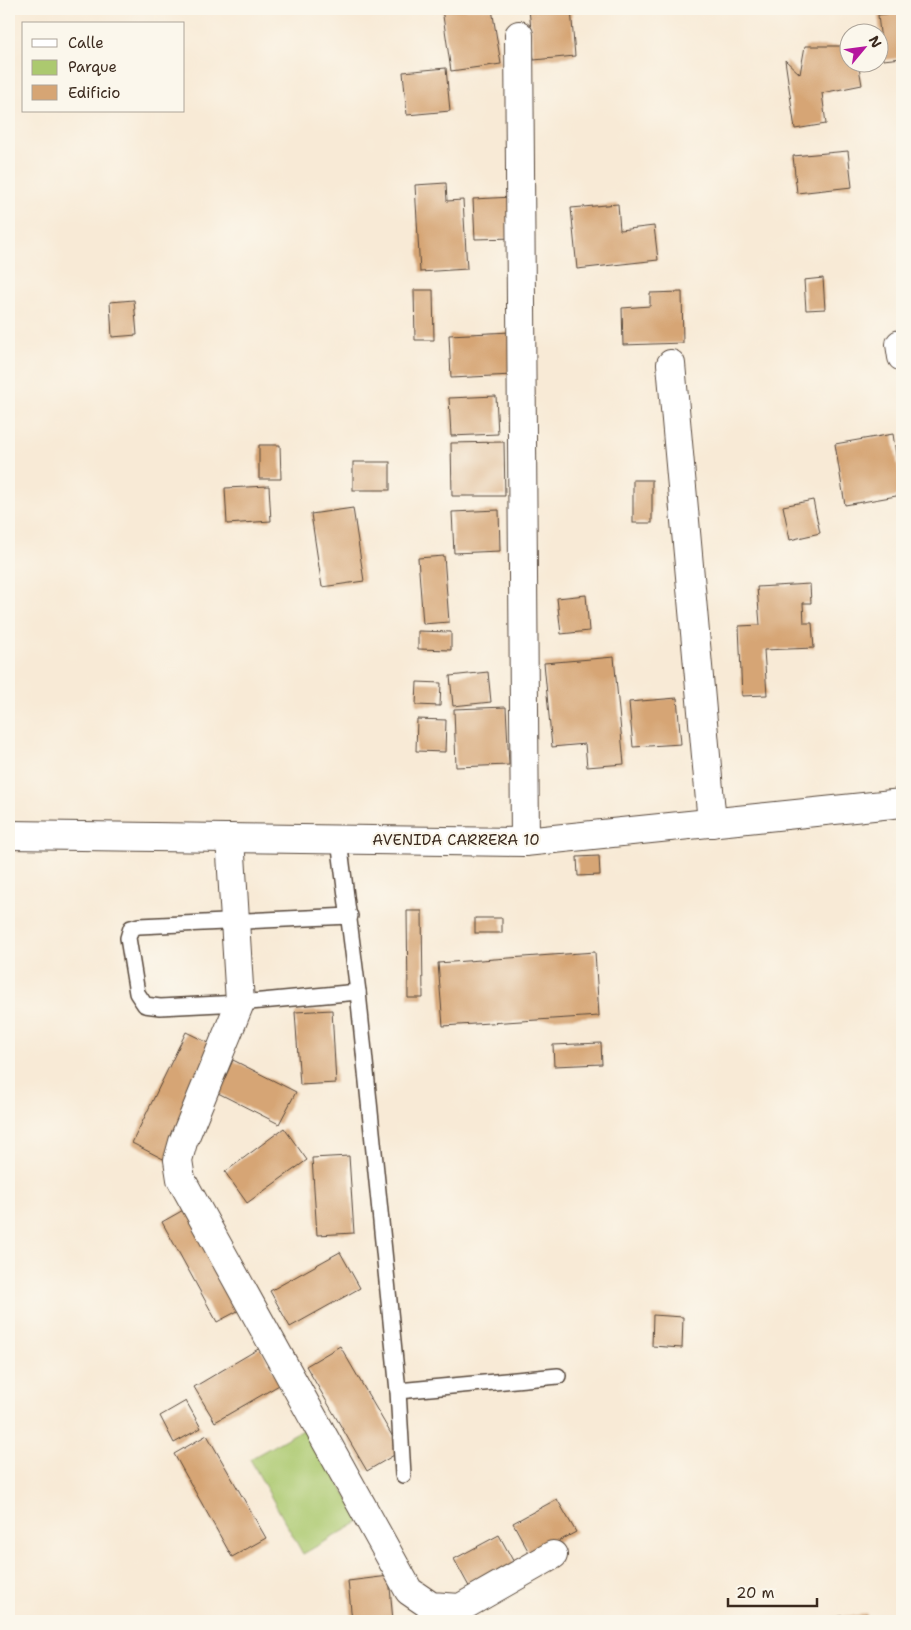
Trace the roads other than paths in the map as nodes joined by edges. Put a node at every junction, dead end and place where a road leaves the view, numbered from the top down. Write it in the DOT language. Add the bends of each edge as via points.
graph roads {
  1 [pos="519,36"];
  2 [pos="671,364"];
  3 [pos="902,803"];
  4 [pos="712,823"];
  5 [pos="9,835"];
  6 [pos="230,838"];
  7 [pos="339,840"];
  8 [pos="525,842"];
  9 [pos="350,916"];
  10 [pos="236,921"];
  11 [pos="358,992"];
  12 [pos="240,1002"];
  13 [pos="558,1376"];
  14 [pos="398,1391"];
  15 [pos="403,1475"];
  16 [pos="553,1555"];
  1 -- 8 [label="street"];
  2 -- 4 [label="street"];
  3 -- 4 [label="street, AVENIDA CARRERA 10"];
  4 -- 8 [label="street, AVENIDA CARRERA 10"];
  5 -- 6 [label="street, AVENIDA CARRERA 10"];
  6 -- 7 [label="street, AVENIDA CARRERA 10"];
  6 -- 10 [label="street"];
  7 -- 8 [label="street, AVENIDA CARRERA 10"];
  7 -- 9 [label="lane"];
  9 -- 10 [label="lane"];
  9 -- 11 [label="lane"];
  10 -- 12 [label="street"];
  10 -- 12 [label="lane" via="139,926 131,928 128,938 136,993 145,1005"];
  11 -- 12 [label="lane"];
  11 -- 14 [label="lane"];
  12 -- 16 [label="street" via="182,1142 178,1160 181,1179 410,1592 431,1606 460,1608"];
  13 -- 14 [label="lane"];
  14 -- 15 [label="lane"];
}
